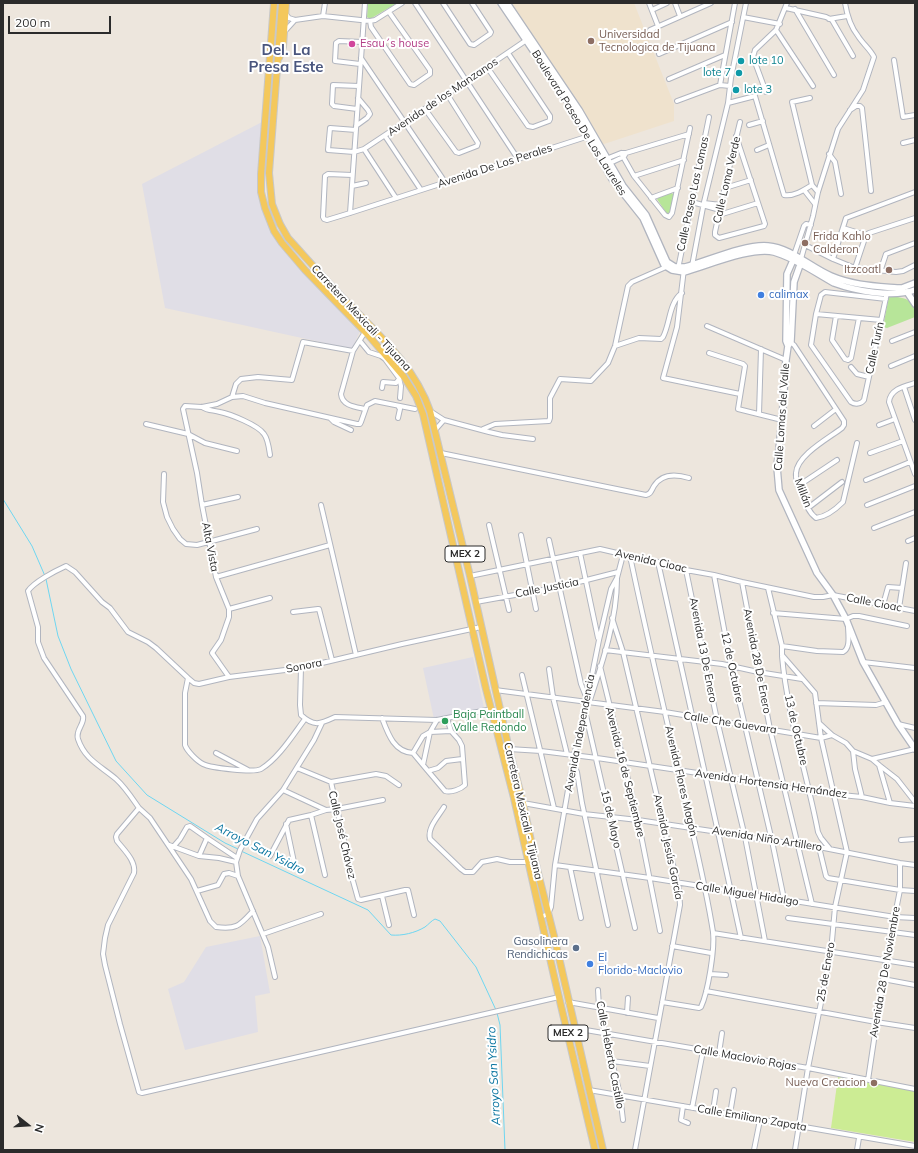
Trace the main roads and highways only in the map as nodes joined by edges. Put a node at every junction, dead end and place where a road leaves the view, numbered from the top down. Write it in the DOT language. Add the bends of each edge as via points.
graph roads {
  1 [pos="274,3"];
  2 [pos="282,3"];
  3 [pos="286,3"];
  4 [pos="277,63"];
  5 [pos="595,1150"];
  6 [pos="603,1150"];
  1 -- 5 [label="main road, Carretera Mexicali - Tijuana / MEX 2" via="261,174 261,192 265,208 274,231 288,251 391,361 410,386 423,414"];
  2 -- 4 [label="main road, Carretera Mexicali - Tijuana / MEX 2"];
  3 -- 4 [label="main road" via="282,51"];
  4 -- 6 [label="main road, Carretera Mexicali - Tijuana / MEX 2" via="269,173 270,196 275,215 288,238 402,361 420,387 436,429"];
}
